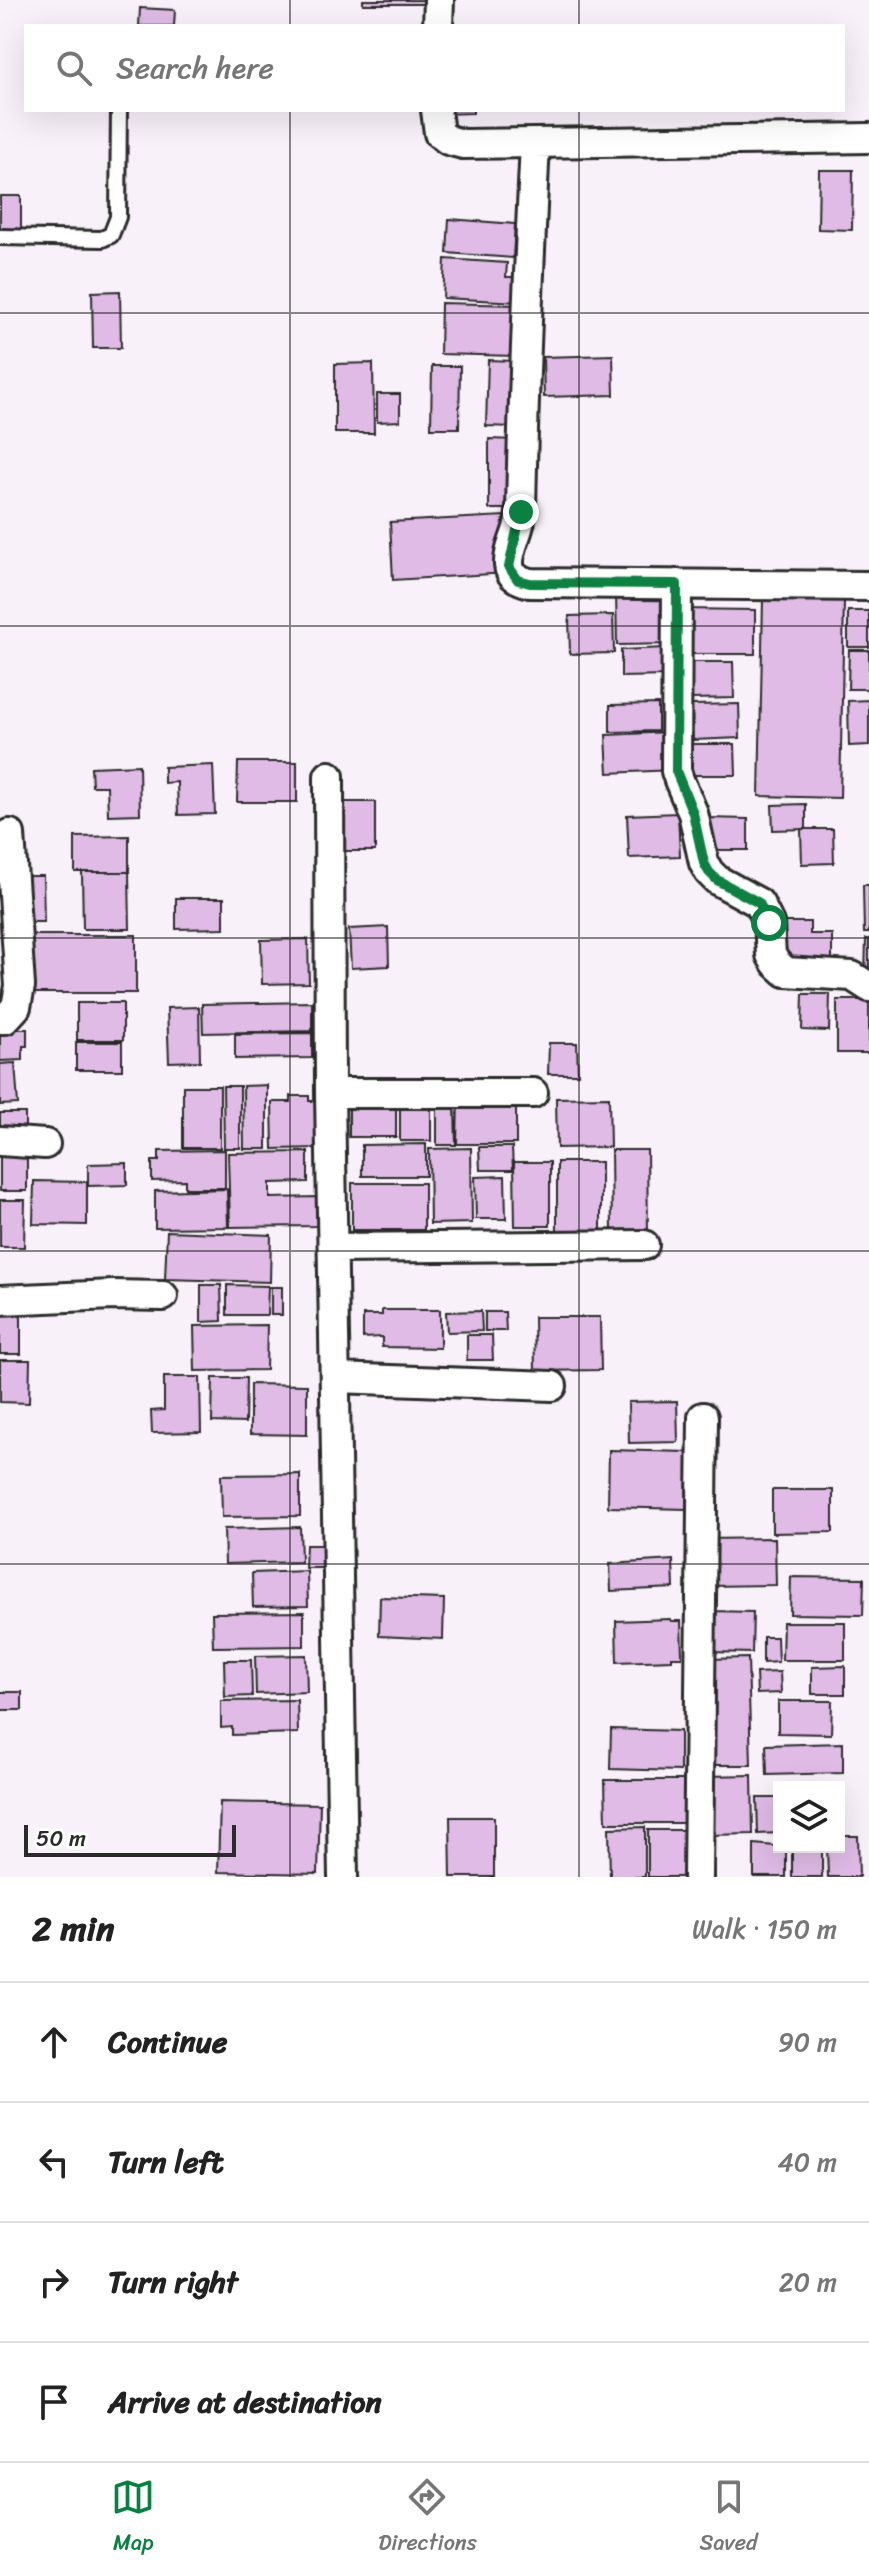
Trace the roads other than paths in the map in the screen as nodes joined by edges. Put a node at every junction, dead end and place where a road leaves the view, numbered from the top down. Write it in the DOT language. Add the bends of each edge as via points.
graph roads {
  1 [pos="439,0"];
  2 [pos="438,24"];
  3 [pos="119,112"];
  4 [pos="436,112"];
  5 [pos="869,138"];
  6 [pos="535,144"];
  7 [pos="0,237"];
  8 [pos="677,584"];
  9 [pos="869,586"];
  10 [pos="329,776"];
  11 [pos="10,834"];
  12 [pos="869,987"];
  13 [pos="0,1019"];
  14 [pos="330,1093"];
  15 [pos="533,1093"];
  16 [pos="0,1141"];
  17 [pos="45,1144"];
  18 [pos="644,1245"];
  19 [pos="334,1248"];
  20 [pos="163,1296"];
  21 [pos="0,1300"];
  22 [pos="336,1378"];
  23 [pos="552,1386"];
  24 [pos="703,1417"];
  25 [pos="343,1877"];
  26 [pos="698,1877"];
  1 -- 2 [label="street"];
  3 -- 7 [label="lane" via="118,217 111,235"];
  4 -- 6 [label="street" via="439,133 454,143"];
  5 -- 6 [label="street"];
  6 -- 8 [label="street" via="521,512 509,567 518,580 530,583"];
  8 -- 9 [label="street"];
  8 -- 12 [label="street" via="676,771 693,813 704,863 717,880 759,903 769,923 771,955 781,969 852,976"];
  10 -- 14 [label="street"];
  11 -- 13 [label="street" via="20,986 16,1007"];
  14 -- 15 [label="street"];
  14 -- 19 [label="street"];
  16 -- 17 [label="street"];
  18 -- 19 [label="street"];
  19 -- 22 [label="street"];
  20 -- 21 [label="street"];
  22 -- 23 [label="street"];
  22 -- 25 [label="street"];
  24 -- 26 [label="street"];
}
